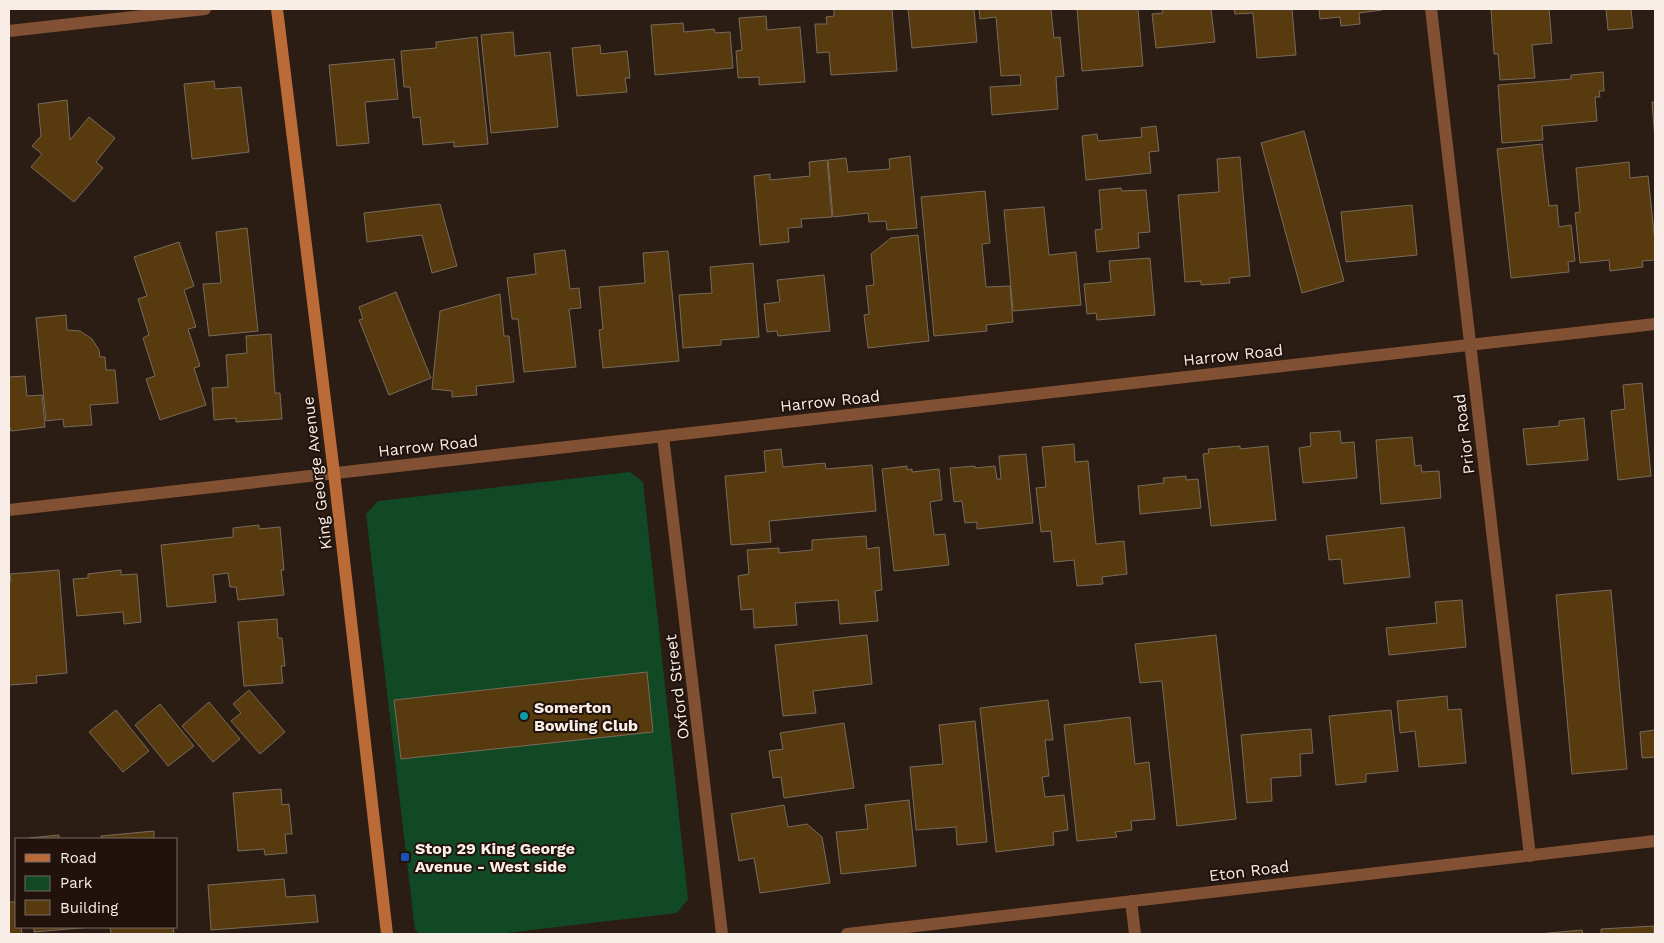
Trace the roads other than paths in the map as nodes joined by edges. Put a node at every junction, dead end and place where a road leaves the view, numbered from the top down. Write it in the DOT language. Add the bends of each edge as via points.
graph roads {
  1 [pos="205,9"];
  2 [pos="278,9"];
  3 [pos="1431,9"];
  4 [pos="9,31"];
  5 [pos="1655,324"];
  6 [pos="1470,345"];
  7 [pos="663,436"];
  8 [pos="334,473"];
  9 [pos="9,510"];
  10 [pos="1655,841"];
  11 [pos="1530,856"];
  12 [pos="1130,901"];
  13 [pos="387,934"];
  14 [pos="722,934"];
  15 [pos="846,934"];
  16 [pos="1135,934"];
  1 -- 4 [label="street"];
  2 -- 8 [label="street, King George Avenue"];
  3 -- 6 [label="street, Prior Road"];
  5 -- 6 [label="street, Harrow Road"];
  6 -- 7 [label="street, Harrow Road"];
  6 -- 11 [label="street, Prior Road"];
  7 -- 8 [label="street, Harrow Road"];
  7 -- 14 [label="street, Oxford Street"];
  8 -- 9 [label="street, Harrow Road"];
  8 -- 13 [label="street, King George Avenue"];
  10 -- 11 [label="street, Eton Road"];
  11 -- 12 [label="street, Eton Road"];
  12 -- 15 [label="street, Eton Road"];
  12 -- 16 [label="street"];
}
